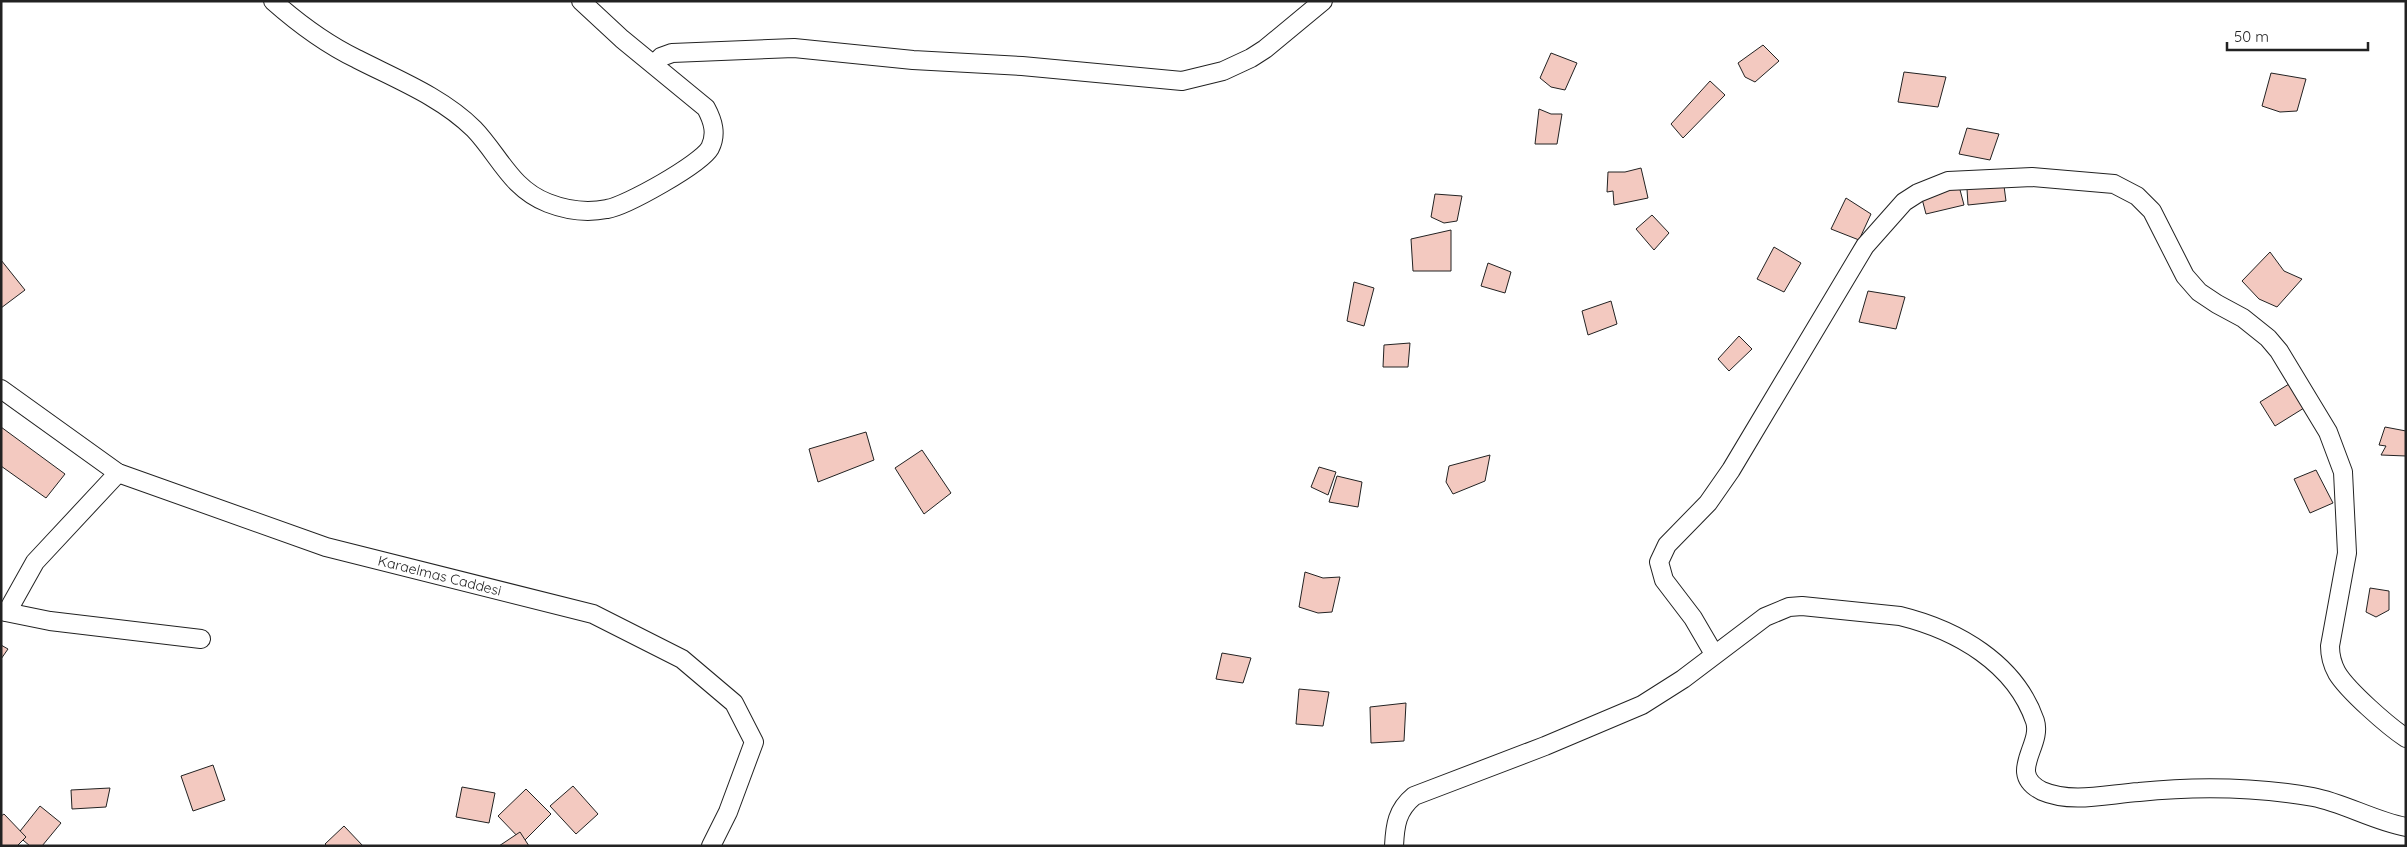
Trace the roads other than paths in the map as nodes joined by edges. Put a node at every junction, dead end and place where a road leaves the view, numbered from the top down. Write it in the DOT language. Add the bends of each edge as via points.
graph roads {
  1 [pos="273,1"];
  2 [pos="581,1"];
  3 [pos="1323,1"];
  4 [pos="654,64"];
  5 [pos="1,389"];
  6 [pos="118,473"];
  7 [pos="4,611"];
  8 [pos="201,639"];
  9 [pos="1714,654"];
  10 [pos="2406,738"];
  11 [pos="2406,827"];
  12 [pos="711,846"];
  13 [pos="1394,846"];
  1 -- 4 [label="street" via="329,44 413,87 474,129 511,178 533,196 575,210 624,205 700,160 709,148 714,134 706,108"];
  2 -- 4 [label="street"];
  3 -- 4 [label="street" via="1251,58 1223,71 1182,81 794,48 672,52"];
  5 -- 6 [label="street, Karaelmas Caddesi"];
  6 -- 7 [label="street" via="40,555"];
  6 -- 12 [label="street, Karaelmas Caddesi" via="326,547 593,614 682,659 734,703 754,742 728,812"];
  7 -- 8 [label="street" via="50,621"];
  9 -- 10 [label="street" via="1693,618 1664,580 1659,568 1660,556 1708,503 1731,470 1865,246 1904,202 1948,181 2032,177 2102,182 2126,189 2145,203 2158,220 2192,284 2208,299 2243,318 2268,338 2328,432 2343,472 2347,553 2330,646 2333,665 2344,681 2392,729"];
  9 -- 11 [label="street" via="1765,616 1789,607 1815,606 1900,616 1946,632 1991,660 2011,678 2031,713 2036,729 2026,772 2029,780 2043,791 2067,798 2196,788 2273,792 2314,797"];
  9 -- 13 [label="street" via="1642,705 1414,796 1396,820"];
}
